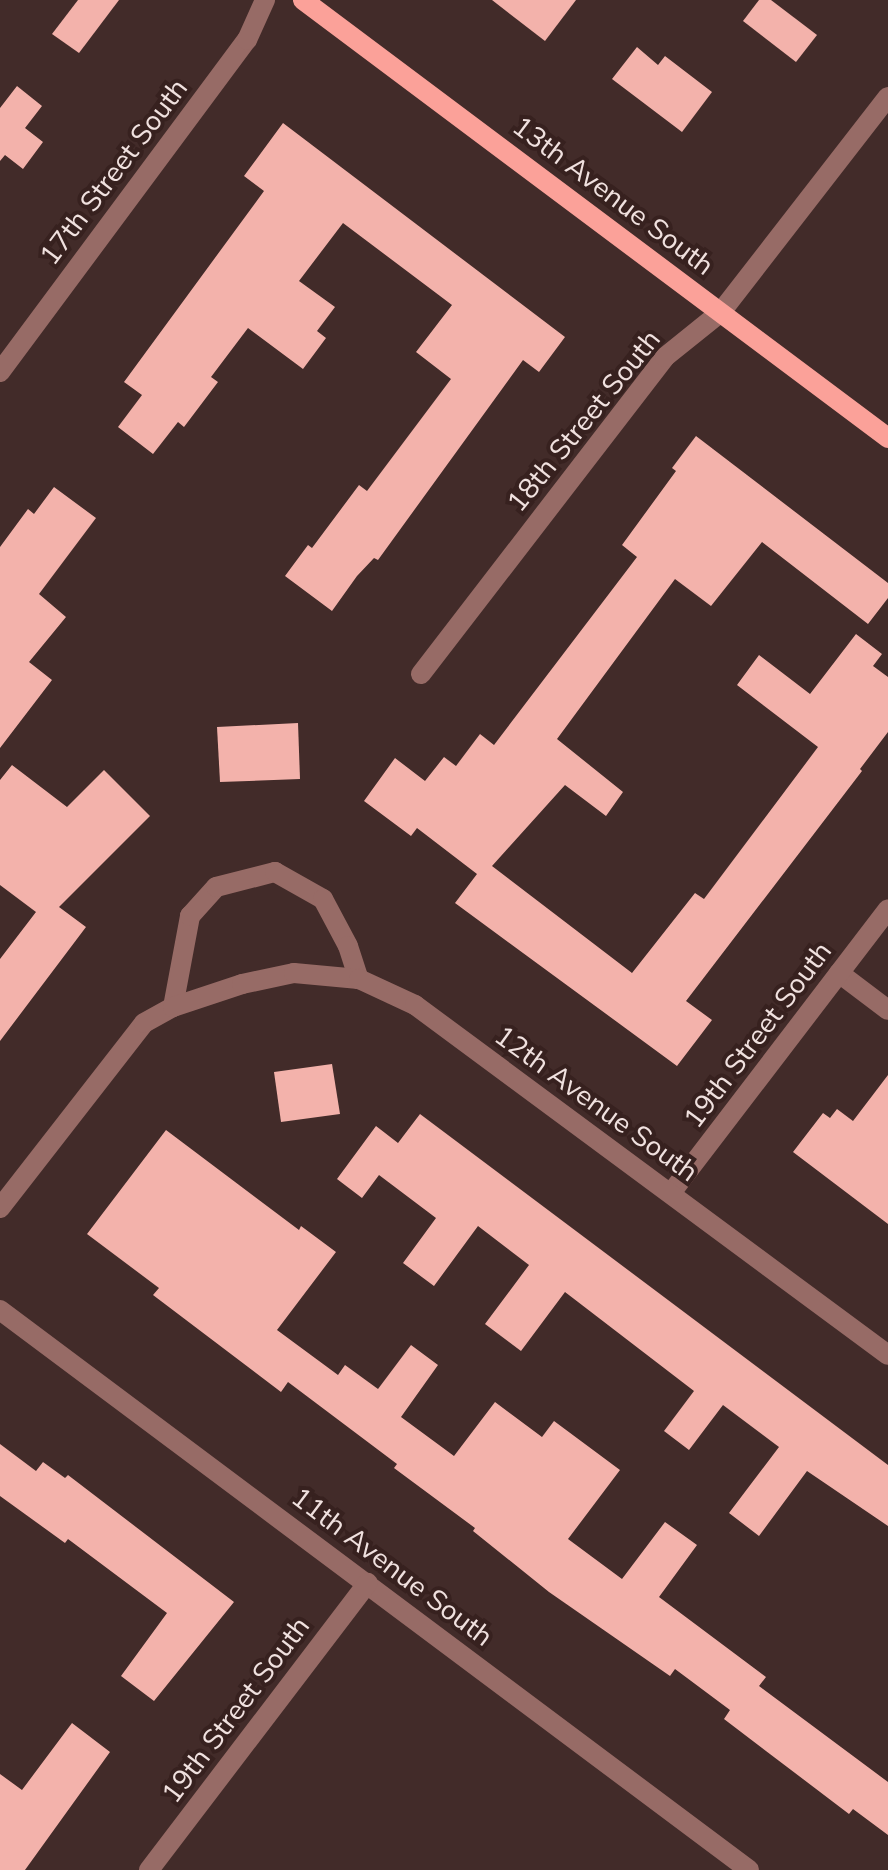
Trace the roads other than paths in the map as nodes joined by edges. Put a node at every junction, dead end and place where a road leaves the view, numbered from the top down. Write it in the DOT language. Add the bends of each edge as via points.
graph roads {
  1 [pos="265,0"];
  2 [pos="303,0"];
  3 [pos="888,97"];
  4 [pos="721,312"];
  5 [pos="0,372"];
  6 [pos="888,438"];
  7 [pos="421,674"];
  8 [pos="888,909"];
  9 [pos="839,973"];
  10 [pos="359,979"];
  11 [pos="173,1007"];
  12 [pos="888,1010"];
  13 [pos="671,1193"];
  14 [pos="0,1208"];
  15 [pos="0,1310"];
  16 [pos="888,1355"];
  17 [pos="368,1583"];
  18 [pos="149,1870"];
  19 [pos="749,1870"];
  1 -- 5 [label="street, 17th Street South" via="247,40"];
  2 -- 4 [label="main road, 13th Avenue South"];
  3 -- 4 [label="street, 18th Street South"];
  4 -- 6 [label="main road, 13th Avenue South"];
  4 -- 7 [label="street, 18th Street South" via="665,357"];
  8 -- 9 [label="street, 19th Street South"];
  9 -- 12 [label="street"];
  9 -- 13 [label="street, 19th Street South"];
  10 -- 11 [label="street, 12th Avenue South" via="294,973"];
  10 -- 11 [label="street" via="323,899 275,872 216,887 190,916"];
  10 -- 13 [label="street, 12th Avenue South" via="415,1005"];
  11 -- 14 [label="street" via="144,1023"];
  13 -- 16 [label="street, 12th Avenue South"];
  15 -- 17 [label="street, 11th Avenue South"];
  17 -- 18 [label="street, 19th Street South"];
  17 -- 19 [label="street, 11th Avenue South"];
}
